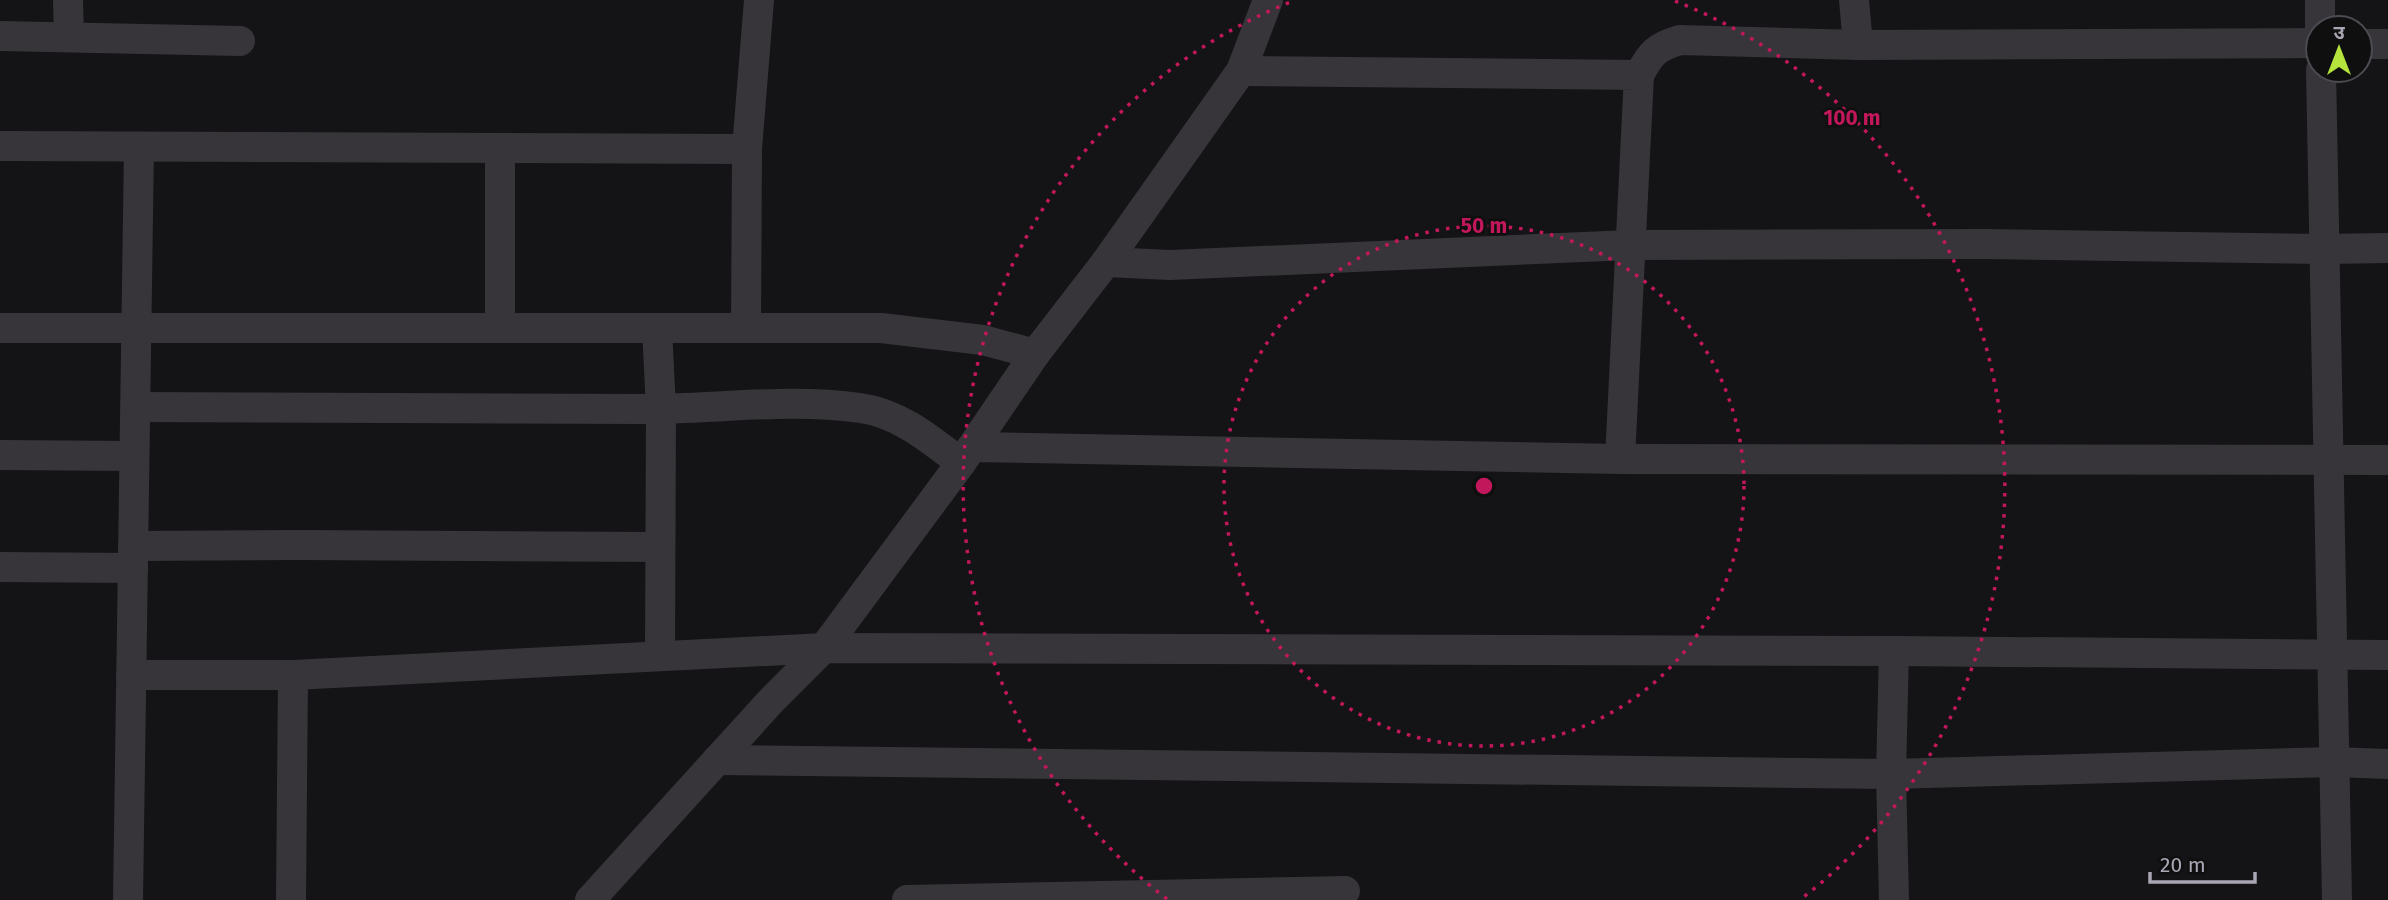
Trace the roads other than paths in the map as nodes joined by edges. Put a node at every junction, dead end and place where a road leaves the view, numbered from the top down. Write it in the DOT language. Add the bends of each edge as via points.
graph roads {
  1 [pos="68,0"];
  2 [pos="759,0"];
  3 [pos="1268,0"];
  4 [pos="1854,0"];
  5 [pos="0,36"];
  6 [pos="69,37"];
  7 [pos="240,41"];
  8 [pos="2304,43"];
  9 [pos="1858,45"];
  10 [pos="1241,71"];
  11 [pos="1639,75"];
  12 [pos="2321,84"];
  13 [pos="0,146"];
  14 [pos="139,147"];
  15 [pos="500,149"];
  16 [pos="747,149"];
  17 [pos="1630,245"];
  18 [pos="2388,248"];
  19 [pos="2325,249"];
  20 [pos="1106,262"];
  21 [pos="0,328"];
  22 [pos="500,328"];
  23 [pos="657,328"];
  24 [pos="746,328"];
  25 [pos="136,329"];
  26 [pos="1035,354"];
  27 [pos="136,407"];
  28 [pos="661,409"];
  29 [pos="0,455"];
  30 [pos="967,455"];
  31 [pos="134,456"];
  32 [pos="1620,459"];
  33 [pos="2327,459"];
  34 [pos="2388,460"];
  35 [pos="660,547"];
  36 [pos="132,557"];
  37 [pos="0,567"];
  38 [pos="824,648"];
  39 [pos="1894,651"];
  40 [pos="2333,654"];
  41 [pos="2388,655"];
  42 [pos="660,656"];
  43 [pos="131,675"];
  44 [pos="293,675"];
  45 [pos="717,760"];
  46 [pos="2333,762"];
  47 [pos="2388,764"];
  48 [pos="1891,774"];
  49 [pos="1345,891"];
  50 [pos="128,900"];
  51 [pos="291,900"];
  52 [pos="590,900"];
  53 [pos="907,900"];
  54 [pos="1894,900"];
  55 [pos="2337,900"];
  1 -- 6 [label="street"];
  2 -- 16 [label="street"];
  3 -- 10 [label="street"];
  4 -- 9 [label="street"];
  5 -- 6 [label="street"];
  6 -- 7 [label="street"];
  8 -- 9 [label="street"];
  9 -- 11 [label="street" via="1680,40 1661,46"];
  10 -- 11 [label="street"];
  10 -- 20 [label="street"];
  11 -- 17 [label="street"];
  12 -- 19 [label="street"];
  13 -- 14 [label="street"];
  14 -- 15 [label="street"];
  14 -- 25 [label="street"];
  15 -- 16 [label="street"];
  15 -- 22 [label="street"];
  16 -- 24 [label="street"];
  17 -- 19 [label="street"];
  17 -- 20 [label="street" via="1170,265"];
  17 -- 32 [label="street"];
  18 -- 19 [label="street"];
  19 -- 33 [label="street"];
  20 -- 26 [label="street"];
  21 -- 25 [label="street"];
  22 -- 23 [label="street"];
  22 -- 25 [label="street"];
  23 -- 24 [label="street"];
  23 -- 28 [label="street"];
  24 -- 26 [label="street" via="881,328 983,340"];
  25 -- 27 [label="street"];
  26 -- 30 [label="street"];
  27 -- 28 [label="street"];
  27 -- 31 [label="street"];
  28 -- 30 [label="street" via="799,404 862,408"];
  28 -- 35 [label="street"];
  29 -- 31 [label="street"];
  30 -- 32 [label="street"];
  30 -- 38 [label="street"];
  31 -- 36 [label="street"];
  32 -- 33 [label="street"];
  33 -- 34 [label="street"];
  33 -- 40 [label="street"];
  35 -- 36 [label="street" via="298,545"];
  35 -- 42 [label="street"];
  36 -- 37 [label="street"];
  36 -- 43 [label="street"];
  38 -- 39 [label="street"];
  38 -- 42 [label="street"];
  38 -- 45 [label="street"];
  39 -- 40 [label="street"];
  39 -- 48 [label="street"];
  40 -- 41 [label="street"];
  40 -- 46 [label="street"];
  42 -- 44 [label="street"];
  43 -- 44 [label="street"];
  43 -- 50 [label="street"];
  44 -- 51 [label="street"];
  45 -- 48 [label="street"];
  45 -- 52 [label="street"];
  46 -- 47 [label="street"];
  46 -- 48 [label="street"];
  46 -- 55 [label="street"];
  48 -- 54 [label="street"];
  49 -- 53 [label="street"];
}
